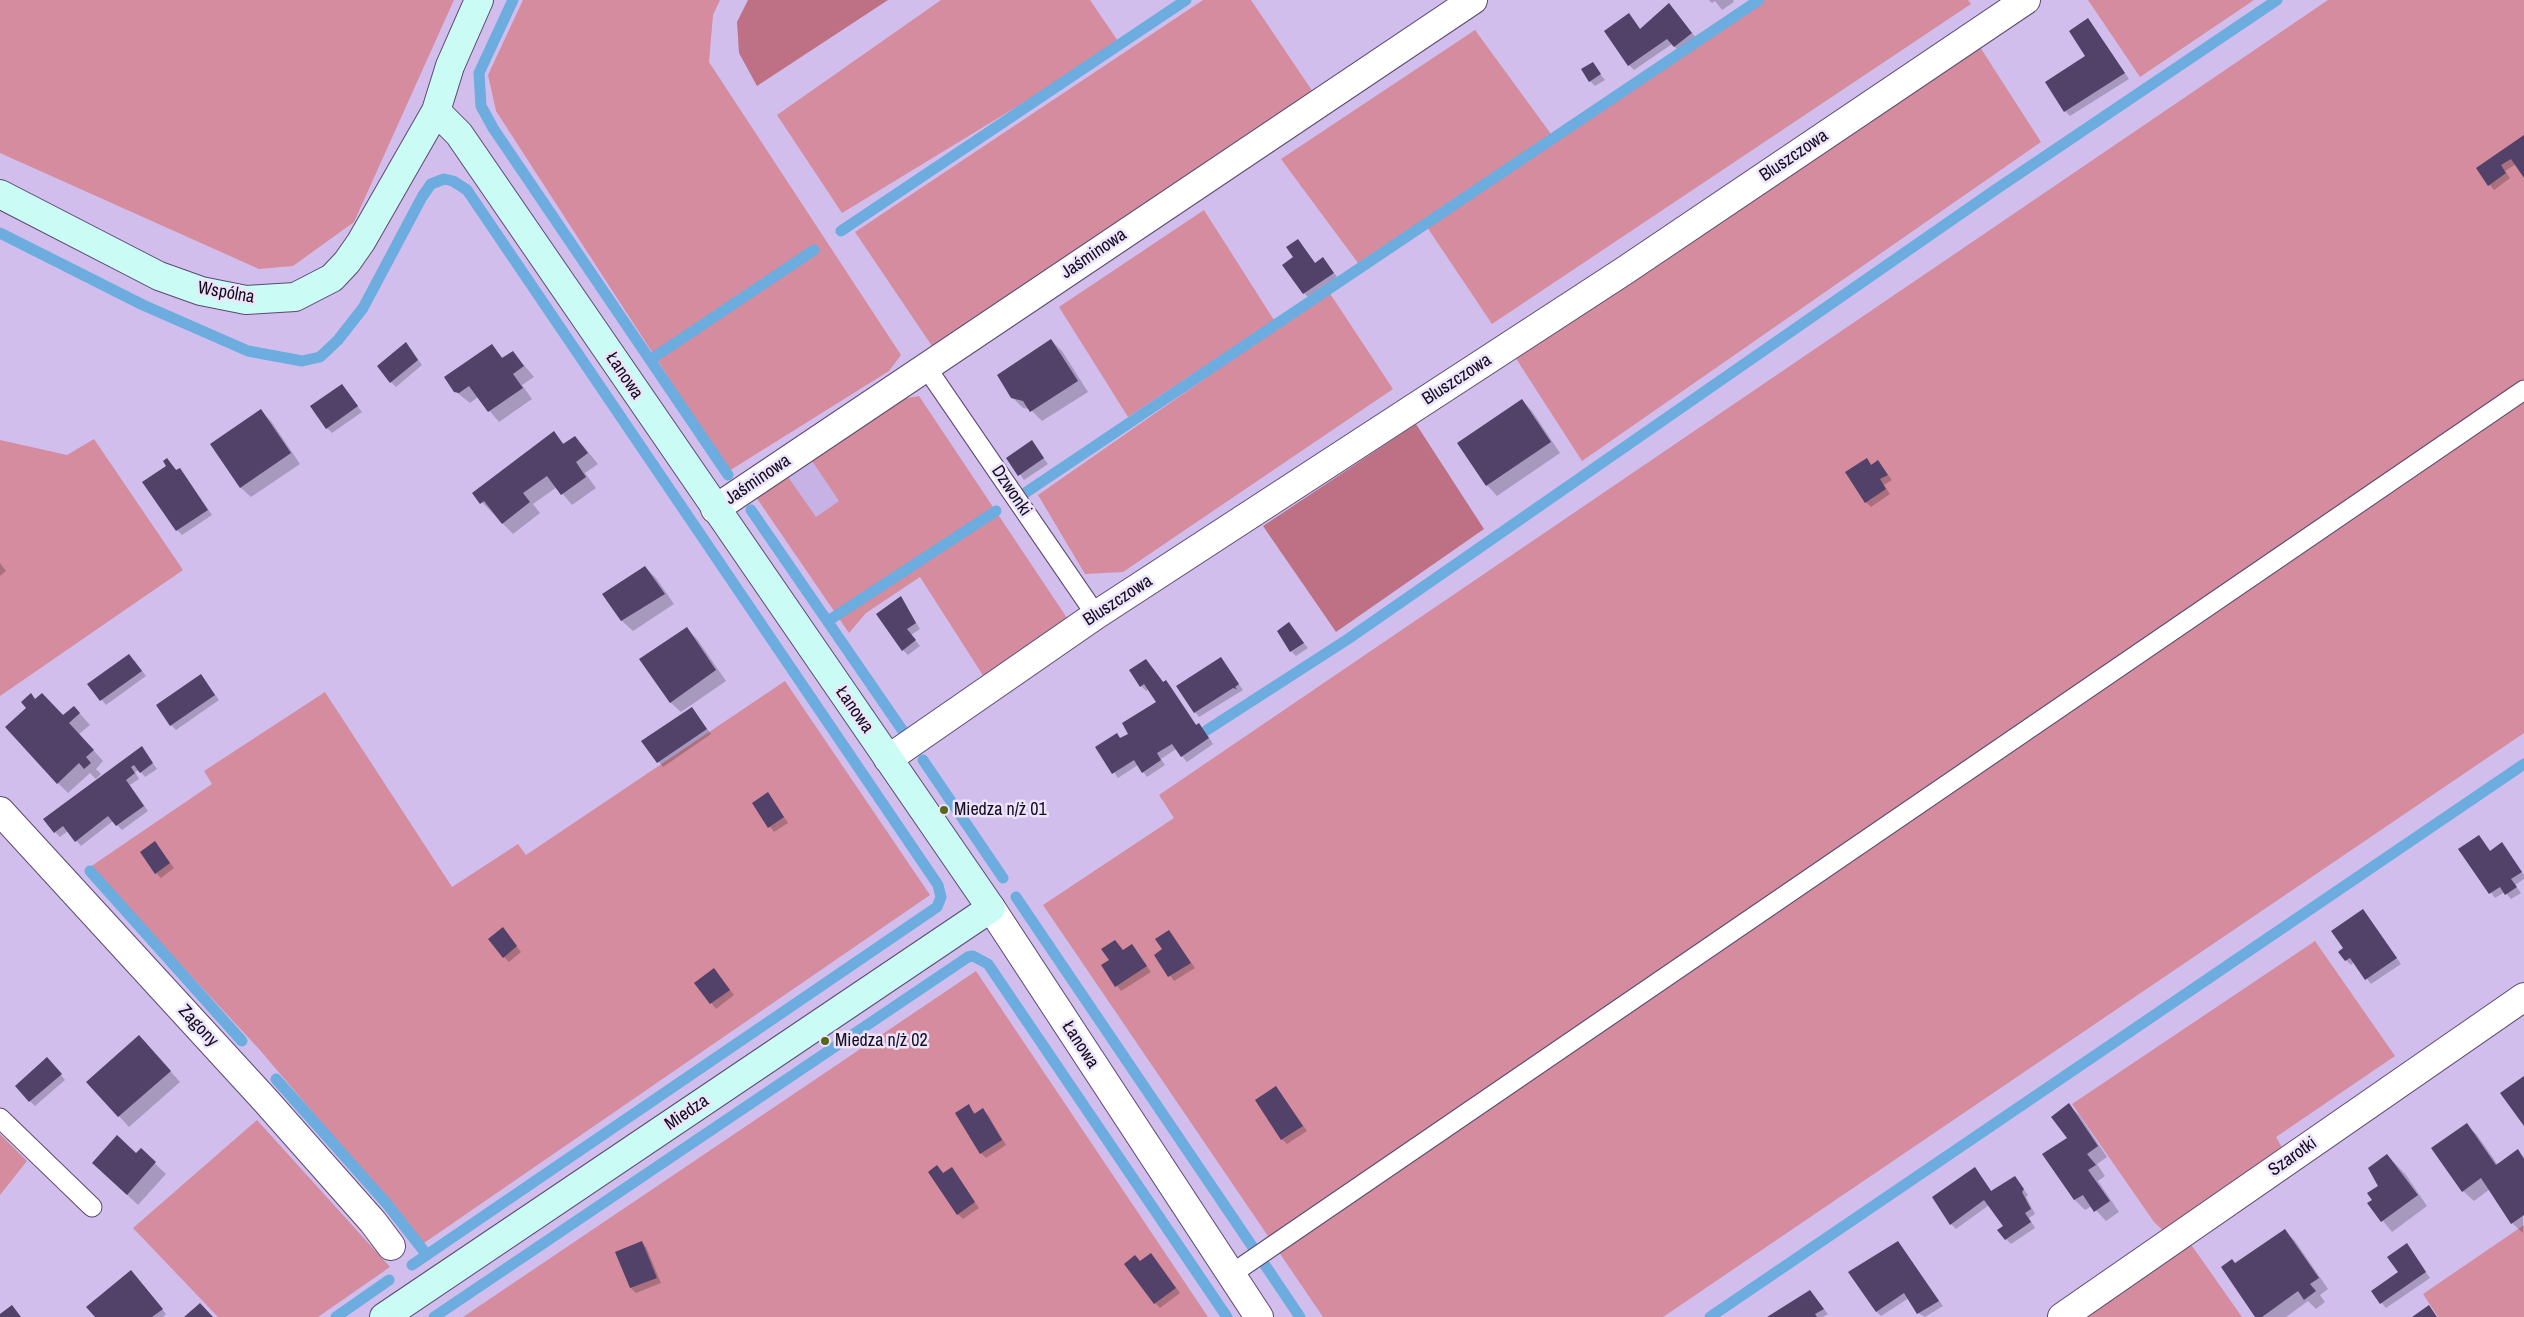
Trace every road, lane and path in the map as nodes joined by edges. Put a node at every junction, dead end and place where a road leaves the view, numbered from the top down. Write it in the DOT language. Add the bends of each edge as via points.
graph roads {
  1 [pos="479,0"];
  2 [pos="2026,0"];
  3 [pos="1464,2"];
  4 [pos="436,111"];
  5 [pos="0,194"];
  6 [pos="926,367"];
  7 [pos="2524,390"];
  8 [pos="715,509"];
  9 [pos="1096,615"];
  10 [pos="888,759"];
  11 [pos="0,811"];
  12 [pos="990,908"];
  13 [pos="2524,997"];
  14 [pos="0,1118"];
  15 [pos="92,1207"];
  16 [pos="391,1246"];
  17 [pos="1230,1275"];
  18 [pos="384,1317"];
  19 [pos="1259,1317"];
  20 [pos="2062,1317"];
  1 -- 4 [label="street, Wspólna" via="450,66"];
  2 -- 9 [label="street, Bluszczowa" via="1624,271"];
  3 -- 6 [label="street, Jaśminowa"];
  4 -- 5 [label="street, Wspólna" via="348,262 332,278 295,297 246,300 201,291 159,276"];
  4 -- 8 [label="street, Łanowa" via="458,134"];
  6 -- 8 [label="street, Jaśminowa"];
  6 -- 9 [label="lane, Dzwonki"];
  7 -- 17 [label="lane"];
  8 -- 10 [label="street, Łanowa"];
  9 -- 10 [label="street, Bluszczowa"];
  10 -- 12 [label="street, Łanowa"];
  11 -- 16 [label="street, Zagony" via="253,1087"];
  12 -- 17 [label="street, Łanowa"];
  12 -- 18 [label="street, Miedza"];
  13 -- 20 [label="street, Szarotki"];
  14 -- 15 [label="lane"];
  17 -- 19 [label="street, Łanowa"];
}
